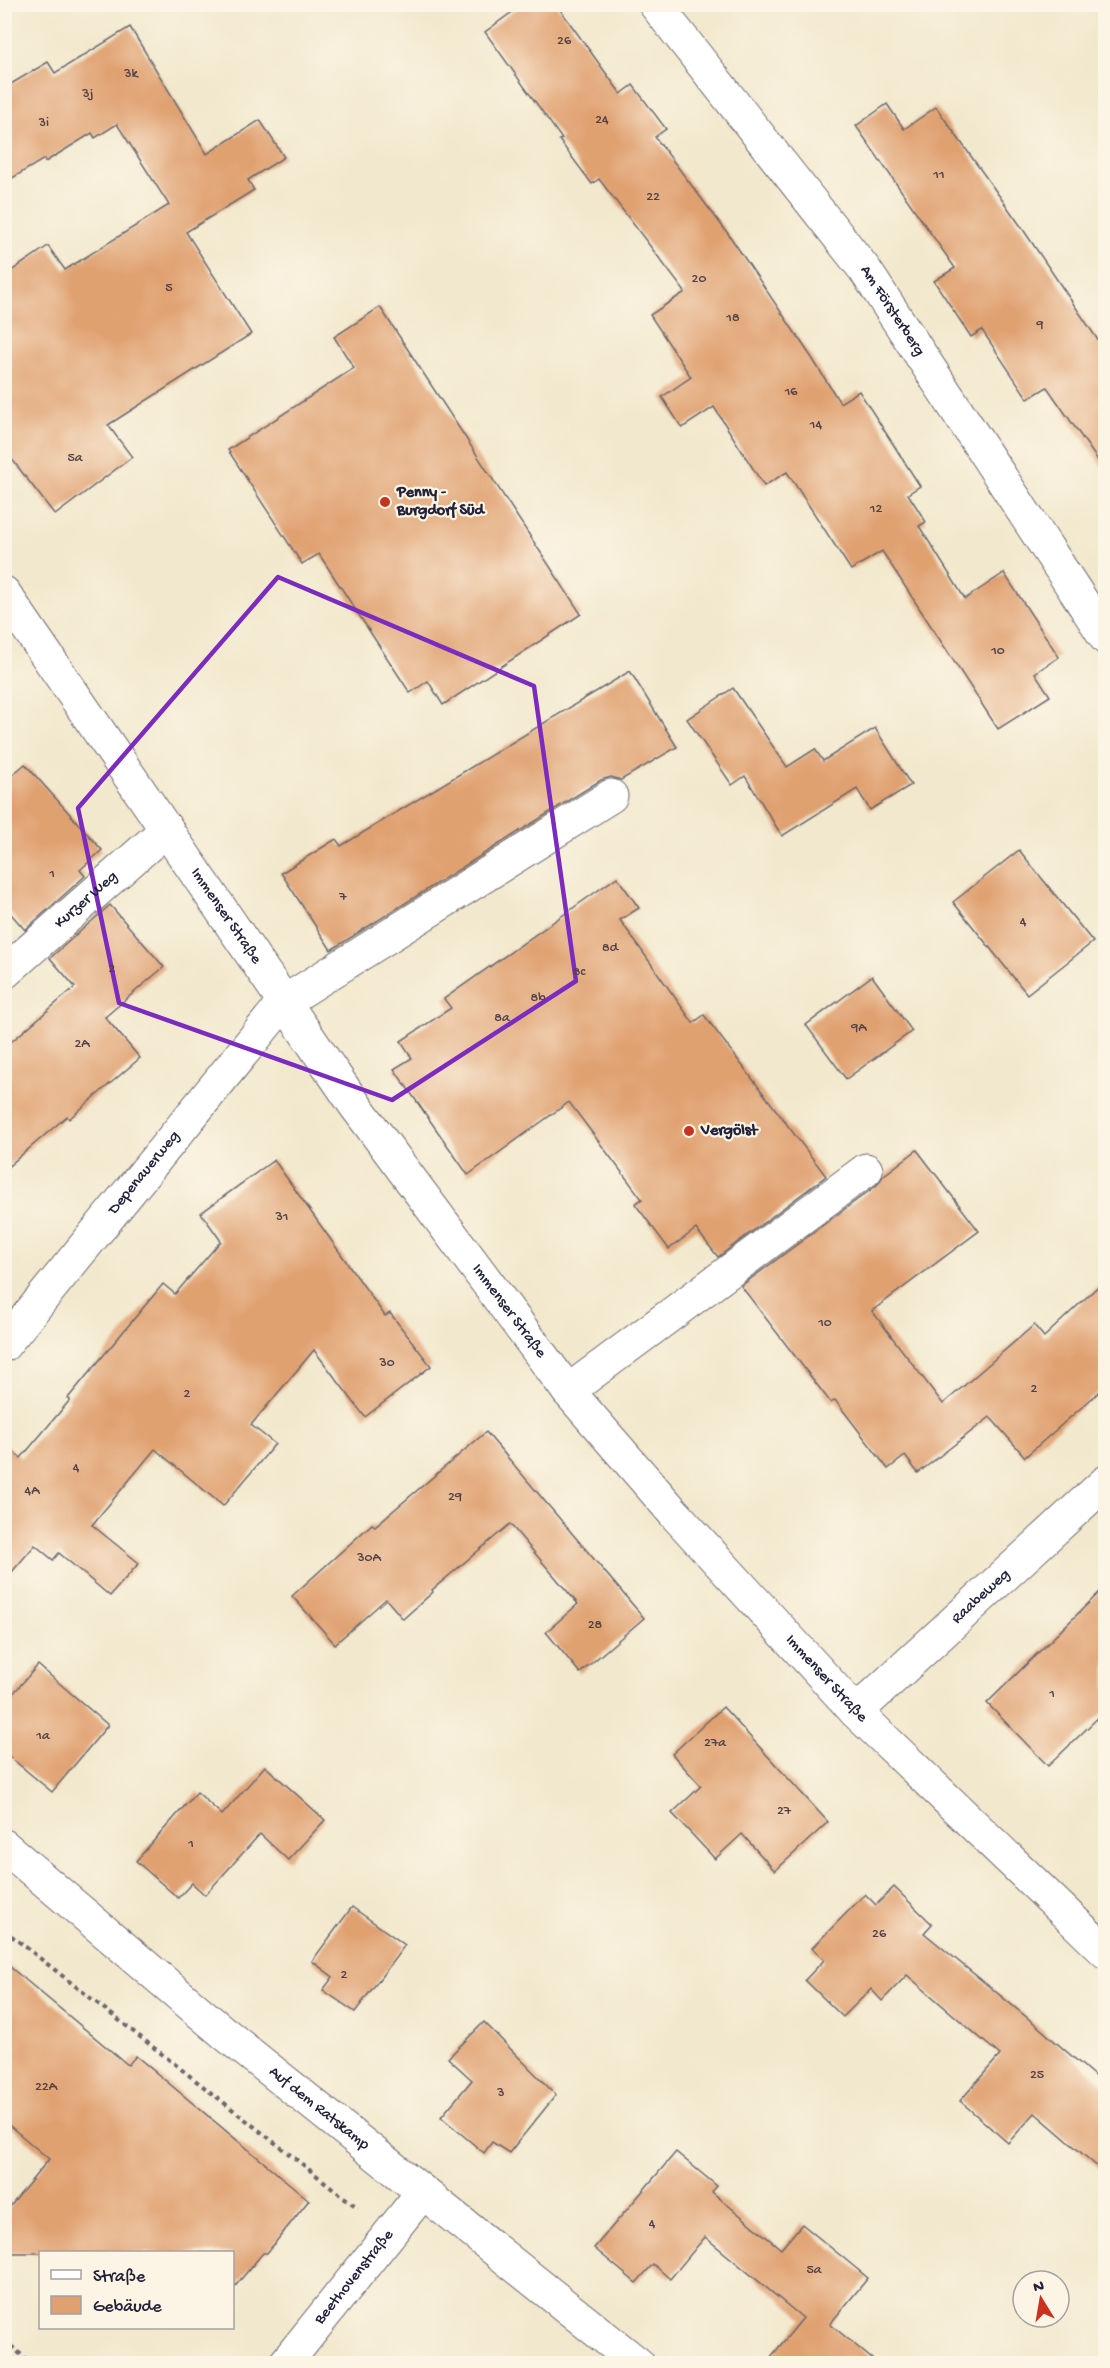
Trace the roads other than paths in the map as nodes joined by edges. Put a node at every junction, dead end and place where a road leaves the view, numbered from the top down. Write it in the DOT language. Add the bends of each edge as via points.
graph roads {
  1 [pos="655,4"];
  2 [pos="4,593"];
  3 [pos="1106,638"];
  4 [pos="611,796"];
  5 [pos="167,829"];
  6 [pos="4,973"];
  7 [pos="284,1002"];
  8 [pos="866,1170"];
  9 [pos="4,1345"];
  10 [pos="568,1391"];
  11 [pos="1106,1482"];
  12 [pos="855,1712"];
  13 [pos="4,1846"];
  14 [pos="1106,1952"];
  15 [pos="423,2192"];
  16 [pos="285,2364"];
  17 [pos="638,2364"];
  1 -- 3 [label="street, Am Försterberg" via="865,270"];
  2 -- 5 [label="street, Immenser Straße"];
  4 -- 7 [label="street, Depenauerweg"];
  5 -- 6 [label="street, Kurzer Weg"];
  5 -- 7 [label="street, Immenser Straße"];
  7 -- 9 [label="street, Depenauerweg"];
  7 -- 10 [label="street, Immenser Straße" via="355,1105"];
  8 -- 10 [label="street"];
  10 -- 12 [label="street, Immenser Straße"];
  11 -- 12 [label="street, Raabeweg"];
  12 -- 14 [label="street, Immenser Straße"];
  13 -- 15 [label="street, Auf dem Ratskamp" via="224,2033"];
  15 -- 16 [label="street, Beethovenstraße"];
  15 -- 17 [label="street, Auf dem Ratskamp"];
}
